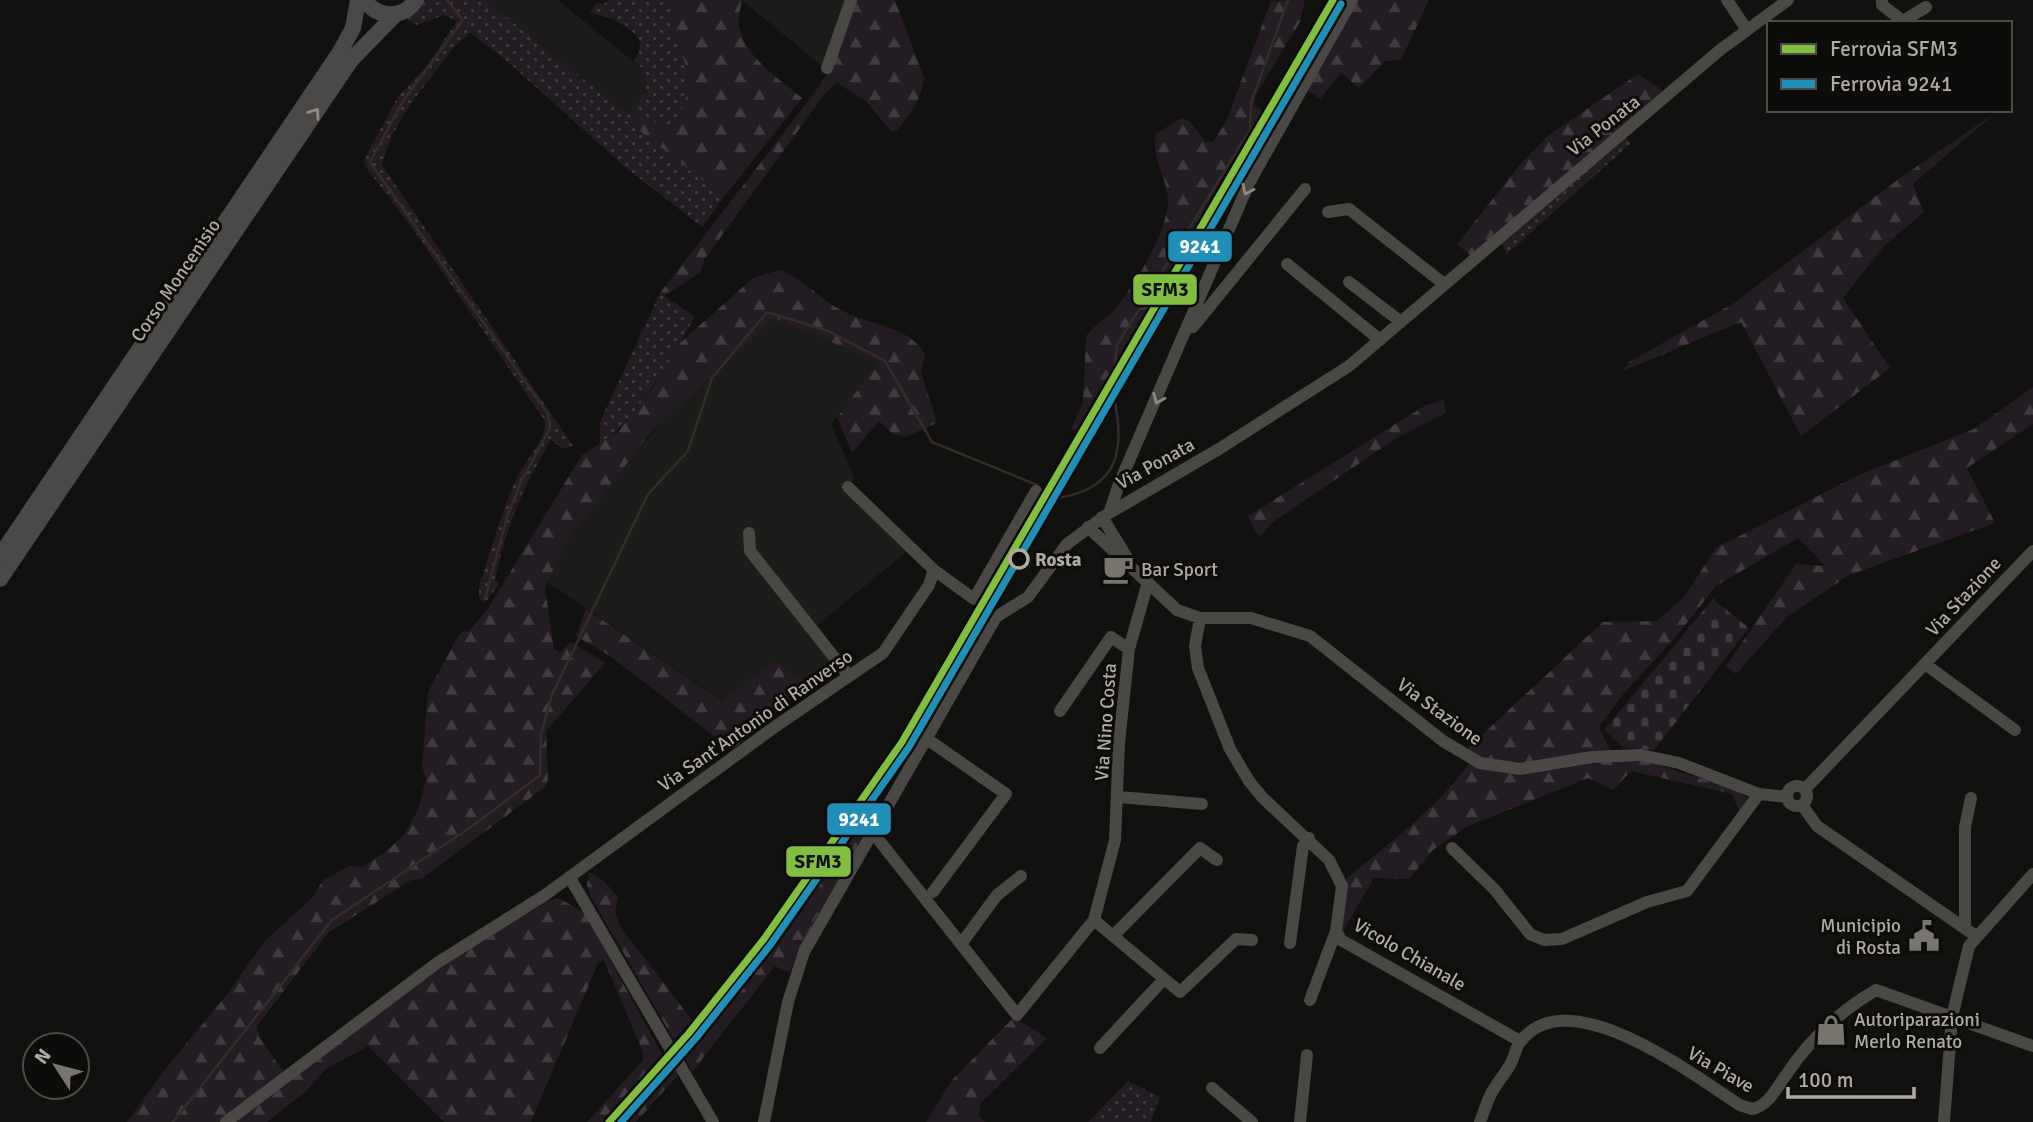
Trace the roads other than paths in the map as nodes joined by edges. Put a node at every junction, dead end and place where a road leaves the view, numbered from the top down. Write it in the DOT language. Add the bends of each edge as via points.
graph roads {
  1 [pos="358,0"];
  2 [pos="364,0"];
  3 [pos="416,0"];
  4 [pos="851,0"];
  5 [pos="1352,0"];
  6 [pos="1727,0"];
  7 [pos="1788,0"];
  8 [pos="1882,0"];
  9 [pos="1926,7"];
  10 [pos="395,15"];
  11 [pos="1748,30"];
  12 [pos="827,68"];
  13 [pos="1305,189"];
  14 [pos="1328,212"];
  15 [pos="1287,264"];
  16 [pos="1349,282"];
  17 [pos="1444,284"];
  18 [pos="1401,322"];
  19 [pos="1185,335"];
  20 [pos="1380,340"];
  21 [pos="848,487"];
  22 [pos="1036,491"];
  23 [pos="1106,514"];
  24 [pos="1088,527"];
  25 [pos="749,533"];
  26 [pos="2033,551"];
  27 [pos="0,556"];
  28 [pos="1132,565"];
  29 [pos="934,569"];
  30 [pos="0,579"];
  31 [pos="1148,582"];
  32 [pos="1200,618"];
  33 [pos="1129,649"];
  34 [pos="1925,664"];
  35 [pos="849,676"];
  36 [pos="1060,711"];
  37 [pos="2015,730"];
  38 [pos="927,739"];
  39 [pos="1805,789"];
  40 [pos="1759,794"];
  41 [pos="1119,797"];
  42 [pos="1787,797"];
  43 [pos="1971,798"];
  44 [pos="1202,804"];
  45 [pos="1802,805"];
  46 [pos="874,834"];
  47 [pos="1308,838"];
  48 [pos="1452,848"];
  49 [pos="1217,860"];
  50 [pos="2033,874"];
  51 [pos="1021,876"];
  52 [pos="570,878"];
  53 [pos="933,892"];
  54 [pos="545,895"];
  55 [pos="586,904"];
  56 [pos="1094,920"];
  57 [pos="1336,931"];
  58 [pos="1970,932"];
  59 [pos="1113,936"];
  60 [pos="1252,940"];
  61 [pos="1290,943"];
  62 [pos="961,944"];
  63 [pos="1164,979"];
  64 [pos="1310,1000"];
  65 [pos="1952,1017"];
  66 [pos="1520,1041"];
  67 [pos="2033,1046"];
  68 [pos="1100,1048"];
  69 [pos="1307,1055"];
  70 [pos="1212,1088"];
  71 [pos="1758,1108"];
  72 [pos="226,1122"];
  73 [pos="712,1122"];
  74 [pos="764,1122"];
  75 [pos="1252,1122"];
  76 [pos="1300,1122"];
  77 [pos="1480,1122"];
  78 [pos="1754,1122"];
  79 [pos="1944,1122"];
  1 -- 27 [label="main road, Corso Moncenisio" via="353,28 340,51"];
  2 -- 10 [label="main road" via="377,12"];
  3 -- 10 [label="main road, Corso Moncenisio"];
  4 -- 12 [label="street"];
  5 -- 19 [label="street, one-way" via="1250,183"];
  6 -- 11 [label="street"];
  7 -- 11 [label="street, Via Ponata"];
  8 -- 9 [label="street" via="1882,5 1903,21"];
  30 -- 10 [label="main road, Corso Moncenisio, one-way" via="351,60"];
  11 -- 17 [label="street, Via Ponata"];
  13 -- 19 [label="street"];
  14 -- 17 [label="street" via="1349,209"];
  15 -- 20 [label="street"];
  16 -- 18 [label="street"];
  17 -- 18 [label="street, Via Ponata"];
  18 -- 20 [label="street, Via Ponata"];
  19 -- 23 [label="street, one-way"];
  20 -- 23 [label="street, Via Ponata" via="1323,385"];
  21 -- 29 [label="street"];
  22 -- 29 [label="street" via="974,599"];
  23 -- 24 [label="street, Via Ponata"];
  23 -- 28 [label="street, Via Stazione"];
  24 -- 28 [label="street, Via Stazione"];
  24 -- 38 [label="street, Via Ponata" via="1058,554 1028,597 1000,614"];
  25 -- 35 [label="street" via="750,551"];
  26 -- 34 [label="street, Via Stazione"];
  28 -- 31 [label="street, Via Stazione"];
  29 -- 35 [label="street, Via Sant'Antonio di Ranverso" via="929,585 883,653"];
  31 -- 32 [label="street, Via Stazione" via="1177,610"];
  31 -- 33 [label="street, Via Nino Costa"];
  32 -- 40 [label="street, Via Stazione" via="1251,618 1310,636 1443,740 1480,763 1509,769 1641,755 1679,763"];
  32 -- 47 [label="street, Vicolo Chianale" via="1195,646 1198,668 1234,758 1263,798"];
  33 -- 36 [label="street, Via Nino Costa" via="1111,638"];
  33 -- 41 [label="street, Via Nino Costa" via="1119,743"];
  34 -- 37 [label="street"];
  34 -- 39 [label="street, Via Stazione"];
  35 -- 52 [label="street, Via Sant'Antonio di Ranverso"];
  38 -- 46 [label="street"];
  38 -- 53 [label="street" via="1006,794"];
  39 -- 42 [label="street" via="1793,786"];
  39 -- 45 [label="street"];
  40 -- 42 [label="street, Via Stazione"];
  40 -- 48 [label="street" via="1687,891 1647,902 1562,939 1545,940 1530,934 1495,890"];
  41 -- 44 [label="street, Via Nino Costa"];
  41 -- 56 [label="street, Via Nino Costa" via="1115,839"];
  42 -- 45 [label="street" via="1792,805"];
  43 -- 58 [label="street" via="1965,827"];
  45 -- 58 [label="street" via="1816,826"];
  46 -- 62 [label="street"];
  46 -- 74 [label="street" via="796,970"];
  47 -- 57 [label="street, Vicolo Chianale" via="1329,860 1342,886"];
  47 -- 61 [label="street" via="1303,846"];
  49 -- 59 [label="street" via="1200,848"];
  50 -- 58 [label="street"];
  51 -- 62 [label="street" via="997,895"];
  52 -- 54 [label="street, Via Sant'Antonio di Ranverso"];
  52 -- 55 [label="street"];
  54 -- 55 [label="street" via="575,895"];
  54 -- 72 [label="street, Via Sant'Antonio di Ranverso" via="437,963"];
  55 -- 73 [label="street"];
  56 -- 59 [label="street"];
  56 -- 62 [label="street, Via Nino Costa" via="1017,1015"];
  57 -- 64 [label="street"];
  57 -- 66 [label="street, Vicolo Chianale" via="1340,940"];
  58 -- 65 [label="street"];
  59 -- 63 [label="street"];
  60 -- 63 [label="street" via="1236,939 1180,992"];
  63 -- 68 [label="street"];
  65 -- 67 [label="street"];
  65 -- 71 [label="street, Via Piave" via="1875,990 1851,1004 1814,1037"];
  65 -- 79 [label="street"];
  66 -- 71 [label="street, Via Piave" via="1540,1026 1595,1023 1623,1033 1740,1105"];
  66 -- 77 [label="street"];
  69 -- 76 [label="street"];
  70 -- 75 [label="street"];
  71 -- 78 [label="street"];
}
